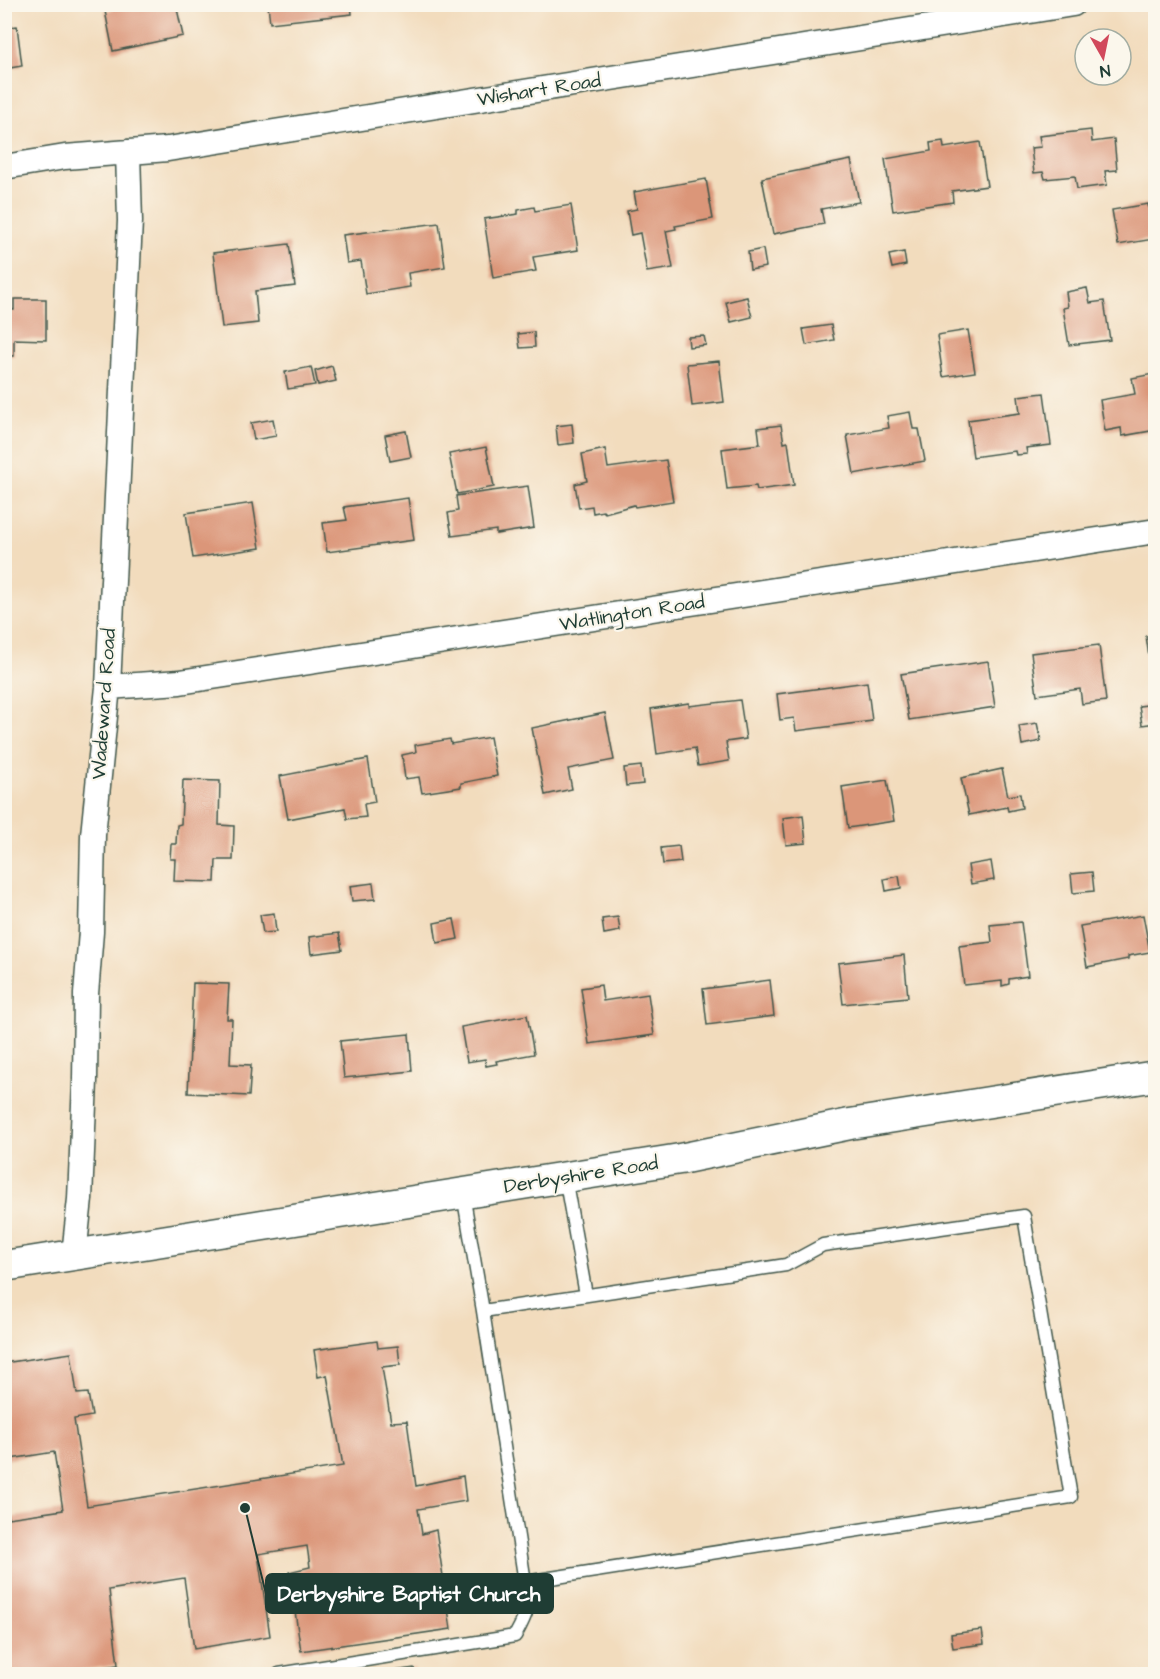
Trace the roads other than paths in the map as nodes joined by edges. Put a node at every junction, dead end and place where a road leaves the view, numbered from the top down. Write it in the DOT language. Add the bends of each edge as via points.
graph roads {
  1 [pos="1073,4"];
  2 [pos="128,152"];
  3 [pos="4,167"];
  4 [pos="1155,531"];
  5 [pos="108,687"];
  6 [pos="1155,1076"];
  7 [pos="565,1177"];
  8 [pos="463,1193"];
  9 [pos="74,1255"];
  10 [pos="4,1266"];
  11 [pos="586,1296"];
  12 [pos="483,1311"];
  13 [pos="525,1582"];
  14 [pos="279,1674"];
  1 -- 2 [label="street, Wishart Road" via="180,147"];
  2 -- 3 [label="street, Wishart Road"];
  2 -- 5 [label="street, Wadeward Road" via="130,221"];
  4 -- 5 [label="street, Watlington Road" via="192,680"];
  5 -- 9 [label="street, Wadeward Road" via="93,835 86,1081"];
  6 -- 7 [label="street, Derbyshire Road" via="850,1124 680,1159"];
  7 -- 8 [label="street, Derbyshire Road"];
  7 -- 11 [label="lane"];
  8 -- 9 [label="street, Derbyshire Road"];
  8 -- 12 [label="lane"];
  9 -- 10 [label="street, Derbyshire Road"];
  11 -- 12 [label="lane"];
  11 -- 13 [label="lane" via="786,1265 823,1245 1024,1216 1071,1497"];
  12 -- 13 [label="lane"];
  13 -- 14 [label="lane" via="528,1611 515,1636"];
}
